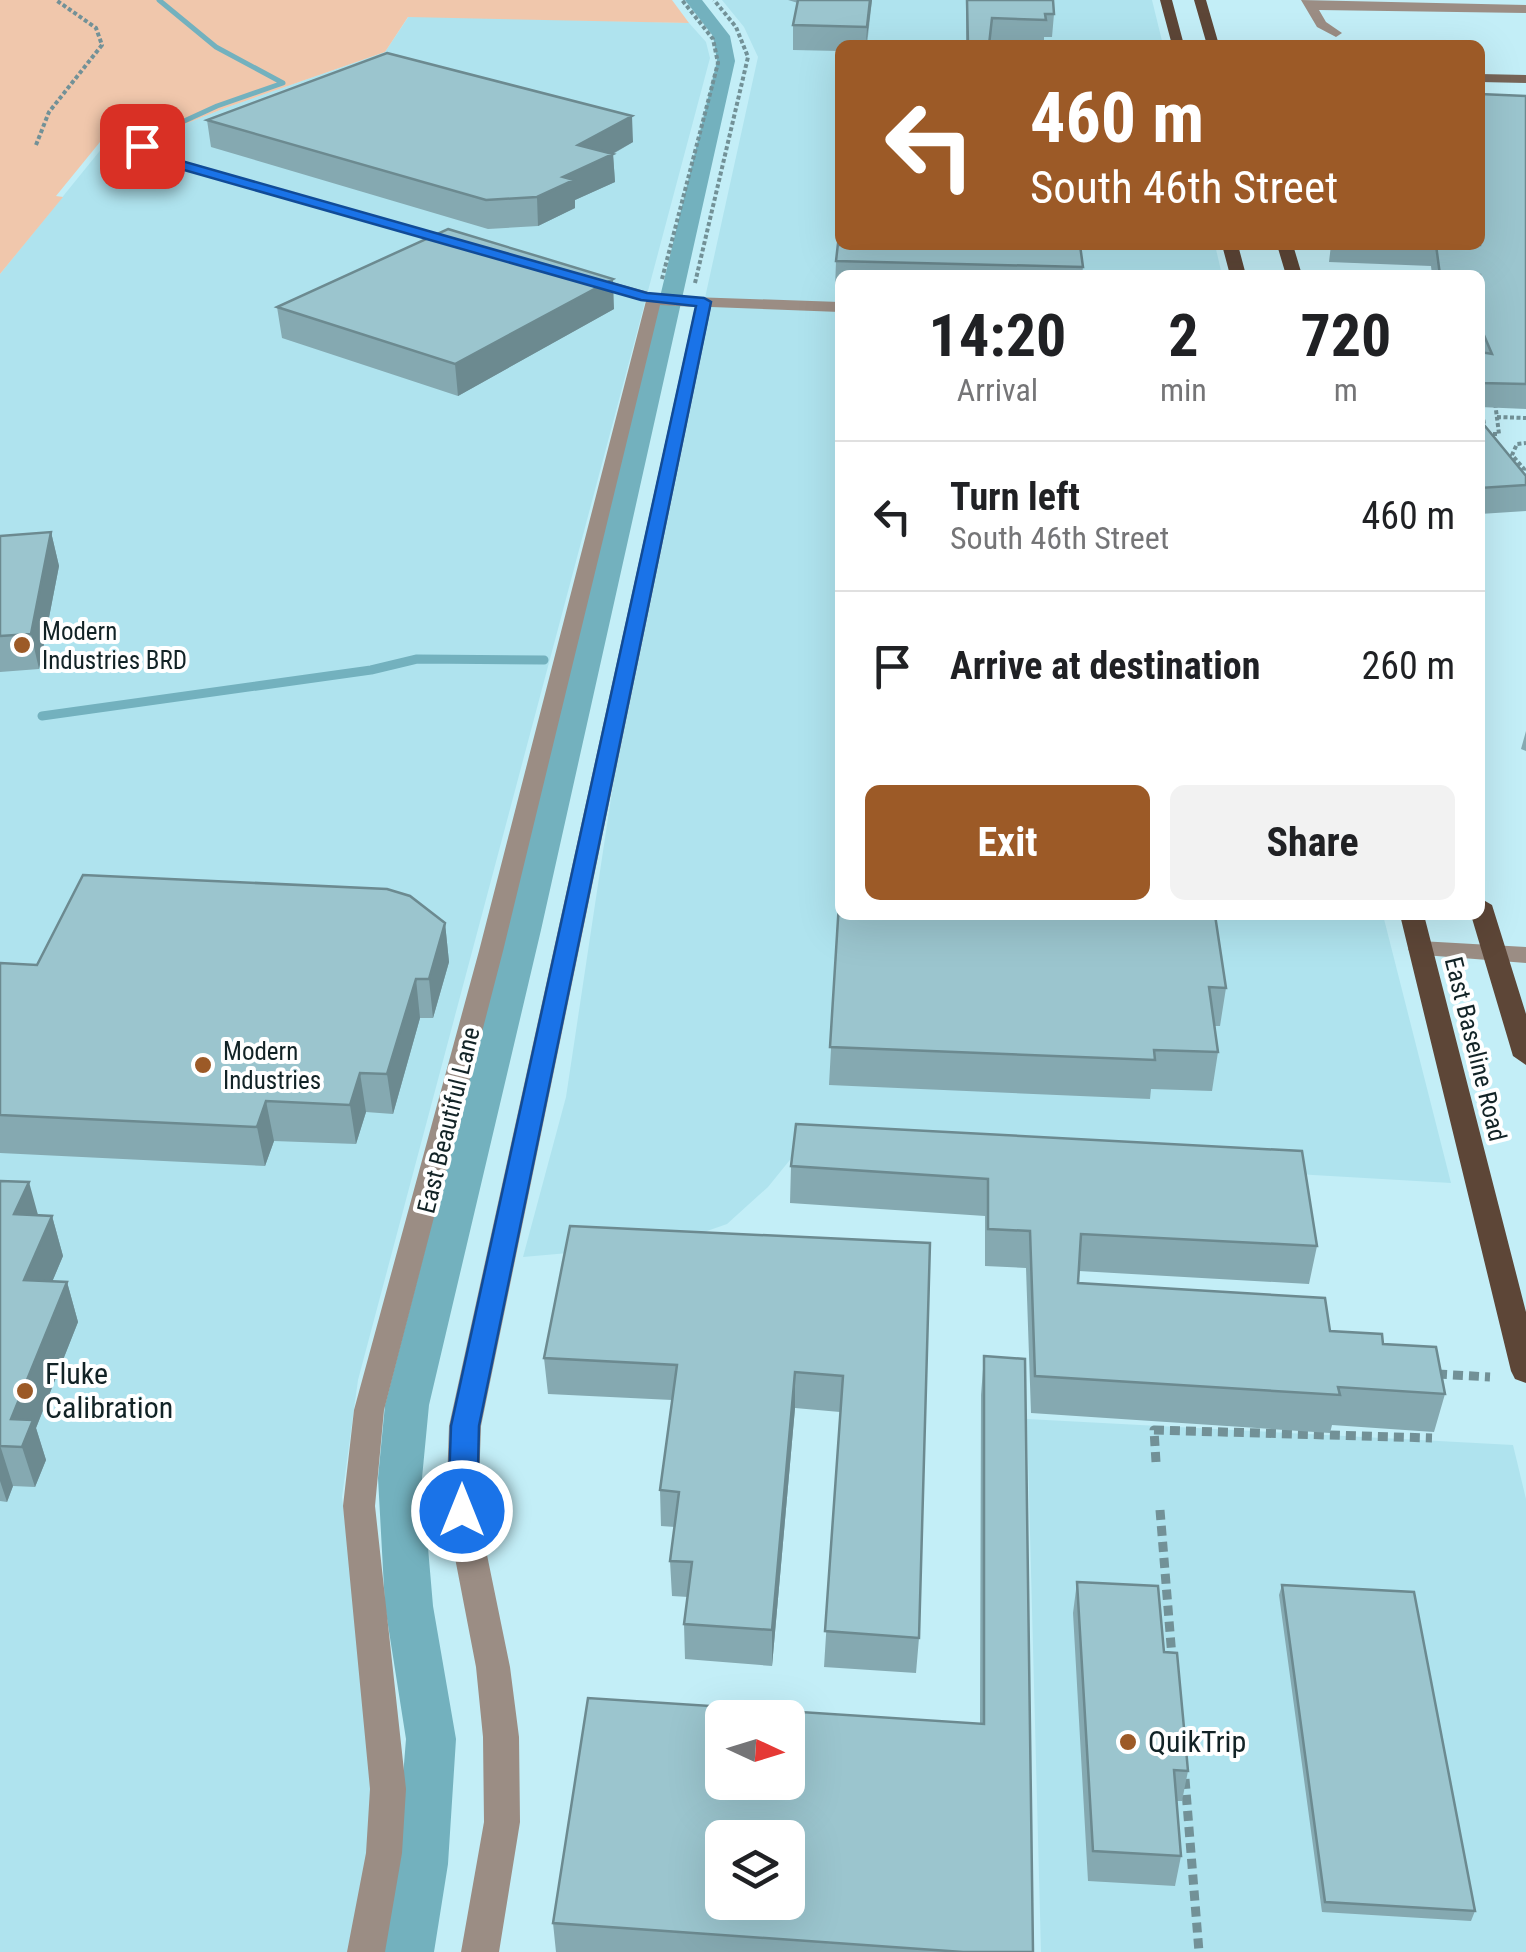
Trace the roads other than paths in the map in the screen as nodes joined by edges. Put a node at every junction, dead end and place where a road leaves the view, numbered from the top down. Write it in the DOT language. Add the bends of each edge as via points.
graph roads {
  1 [pos="1166,0"];
  2 [pos="1200,0"];
  3 [pos="1308,3"];
  4 [pos="1495,5"];
  5 [pos="1526,9"];
  6 [pos="1526,26"];
  7 [pos="1336,34"];
  8 [pos="1177,40"];
  9 [pos="1212,40"];
  10 [pos="1485,78"];
  11 [pos="1526,79"];
  12 [pos="168,161"];
  13 [pos="483,250"];
  14 [pos="571,275"];
  15 [pos="658,300"];
  16 [pos="693,302"];
  17 [pos="835,308"];
  18 [pos="1413,920"];
  19 [pos="1484,920"];
  20 [pos="1420,949"];
  21 [pos="1494,953"];
  22 [pos="1526,955"];
  23 [pos="1526,1056"];
  24 [pos="1526,1371"];
  25 [pos="365,1947"];
  26 [pos="480,1952"];
  1 -- 8 [label="main road"];
  2 -- 9 [label="main road"];
  3 -- 4 [label="street"];
  3 -- 7 [label="street"];
  4 -- 5 [label="street"];
  4 -- 6 [label="street"];
  10 -- 11 [label="street"];
  12 -- 13 [label="street"];
  14 -- 15 [label="street"];
  15 -- 16 [label="street"];
  15 -- 25 [label="street, East Beautiful Lane" via="369,1410 359,1506 388,1789"];
  16 -- 17 [label="street"];
  16 -- 26 [label="street" via="465,1426 462,1511 500,1737 502,1822"];
  18 -- 20 [label="main road, East Baseline Road"];
  19 -- 21 [label="main road, East Baseline Road"];
  20 -- 21 [label="street"];
  20 -- 24 [label="main road, East Baseline Road"];
  21 -- 22 [label="street"];
  21 -- 23 [label="main road, East Baseline Road"];
}
